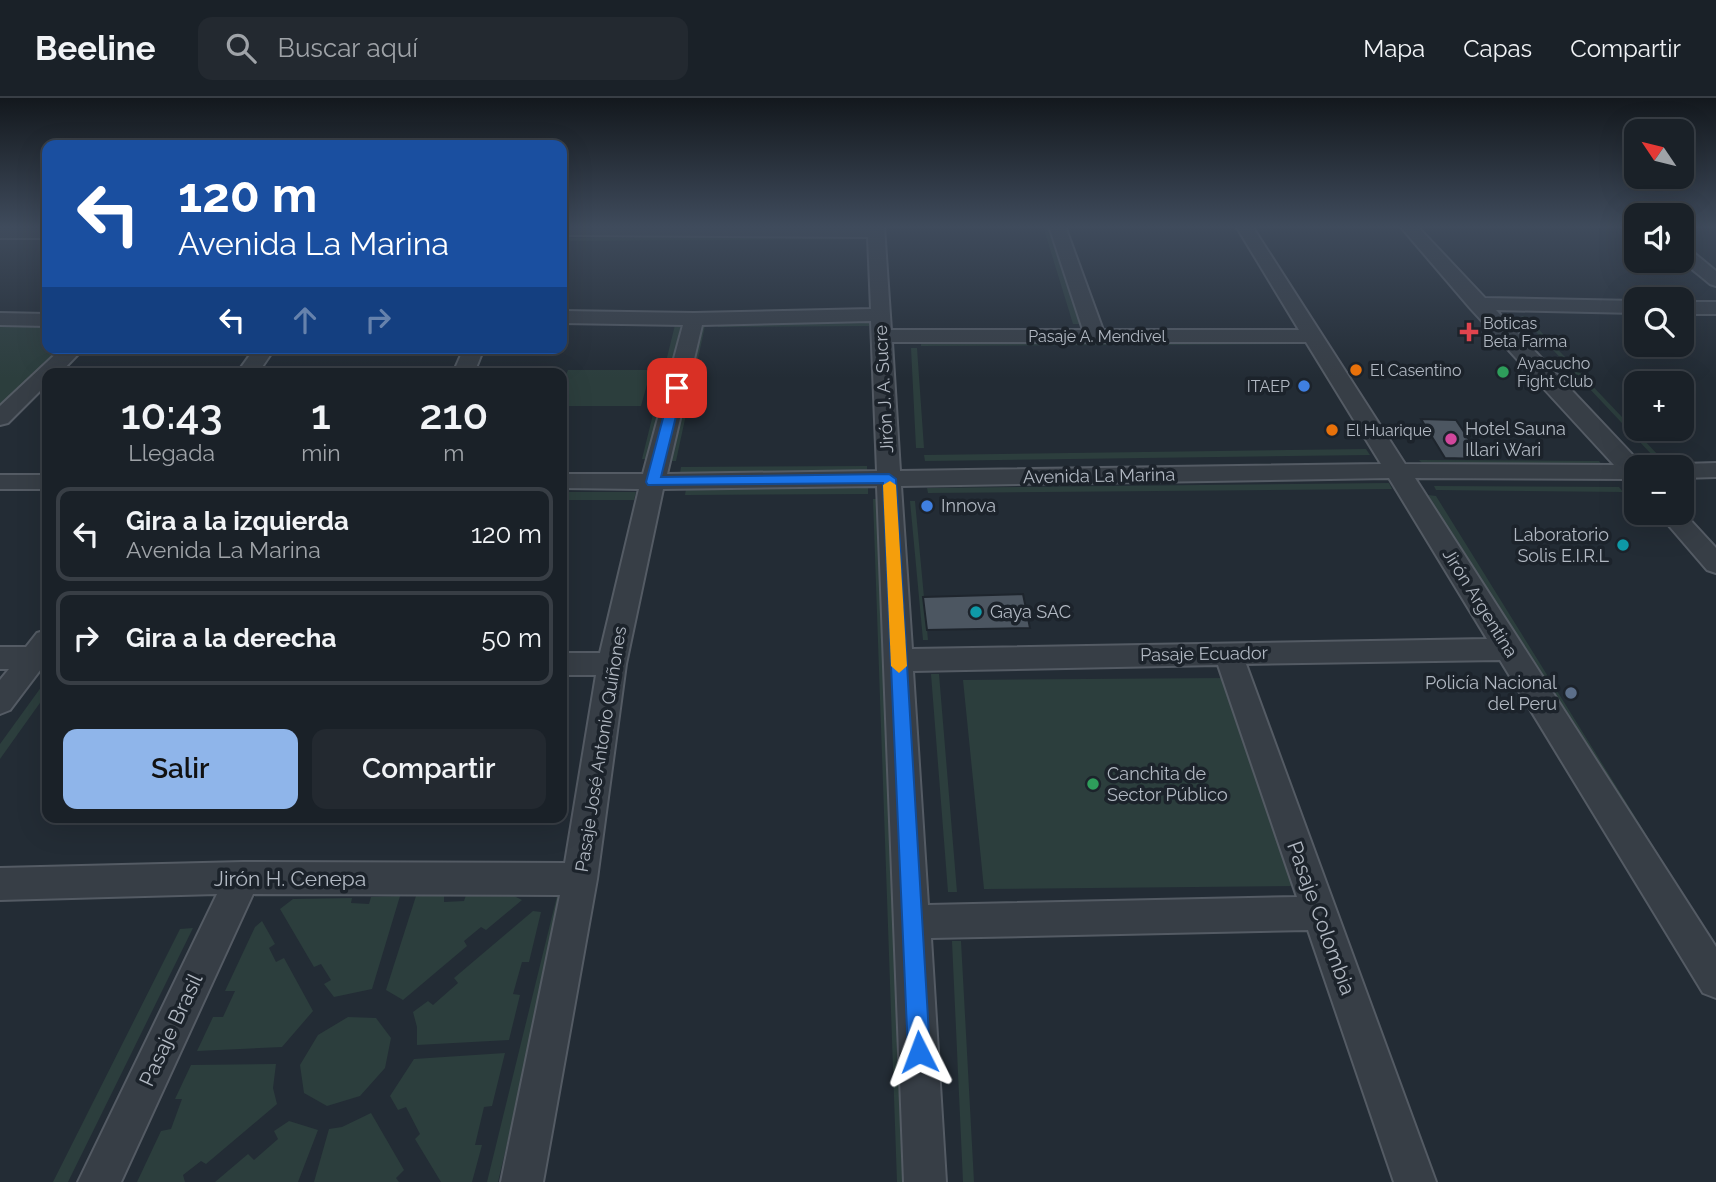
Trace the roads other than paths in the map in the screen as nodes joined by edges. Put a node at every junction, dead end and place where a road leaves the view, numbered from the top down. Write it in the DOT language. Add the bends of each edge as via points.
graph roads {
  1 [pos="878,277"];
  2 [pos="1074,277"];
  3 [pos="1276,277"];
  4 [pos="1453,277"];
  5 [pos="1477,304"];
  6 [pos="1624,307"];
  7 [pos="1694,308"];
  8 [pos="1716,308"];
  9 [pos="567,317"];
  10 [pos="0,319"];
  11 [pos="694,319"];
  12 [pos="42,320"];
  13 [pos="881,325"];
  14 [pos="1313,335"];
  15 [pos="1095,336"];
  16 [pos="68,354"];
  17 [pos="53,368"];
  18 [pos="42,379"];
  19 [pos="0,418"];
  20 [pos="1624,461"];
  21 [pos="1716,470"];
  22 [pos="1398,471"];
  23 [pos="1694,471"];
  24 [pos="1624,473"];
  25 [pos="889,479"];
  26 [pos="567,481"];
  27 [pos="0,482"];
  28 [pos="42,482"];
  29 [pos="653,482"];
  30 [pos="1681,525"];
  31 [pos="1716,564"];
  32 [pos="1509,649"];
  33 [pos="42,652"];
  34 [pos="42,653"];
  35 [pos="1227,654"];
  36 [pos="0,658"];
  37 [pos="898,660"];
  38 [pos="567,664"];
  39 [pos="612,664"];
  40 [pos="0,702"];
  41 [pos="243,878"];
  42 [pos="580,879"];
  43 [pos="0,884"];
  44 [pos="1320,913"];
  45 [pos="912,922"];
  46 [pos="1716,980"];
  47 [pos="99,1182"];
  48 [pos="522,1182"];
  49 [pos="925,1182"];
  50 [pos="1415,1182"];
  1 -- 13 [label="street, Jirón J. A. Sucre"];
  2 -- 15 [label="street"];
  3 -- 14 [label="street, Jirón Argentina"];
  4 -- 5 [label="street"];
  5 -- 6 [label="street"];
  5 -- 20 [label="street"];
  7 -- 8 [label="street"];
  9 -- 11 [label="street, Pasaje A. Mendivel"];
  10 -- 12 [label="street"];
  11 -- 13 [label="street, Pasaje A. Mendivel"];
  11 -- 29 [label="street, Pasaje José Antonio Quiñones"];
  13 -- 15 [label="street, Pasaje A. Mendivel"];
  13 -- 25 [label="street, Jirón J. A. Sucre"];
  14 -- 15 [label="street, Pasaje A. Mendivel"];
  14 -- 22 [label="street, Jirón Argentina"];
  16 -- 17 [label="street"];
  18 -- 19 [label="street"];
  21 -- 23 [label="street"];
  22 -- 24 [label="street, Avenida La Marina"];
  22 -- 25 [label="street, Avenida La Marina"];
  22 -- 32 [label="street, Jirón Argentina"];
  25 -- 29 [label="street, Avenida La Marina"];
  25 -- 37 [label="street, Jirón J. A. Sucre"];
  26 -- 29 [label="street, Avenida La Marina"];
  27 -- 28 [label="street"];
  29 -- 39 [label="street, Pasaje José Antonio Quiñones"];
  30 -- 31 [label="street"];
  32 -- 35 [label="street, Pasaje Ecuador"];
  32 -- 46 [label="street, Jirón Argentina"];
  33 -- 36 [label="street"];
  34 -- 40 [label="street"];
  35 -- 37 [label="street, Pasaje Ecuador"];
  35 -- 44 [label="street, Pasaje Colombia"];
  37 -- 45 [label="street, Jirón J. A. Sucre"];
  38 -- 39 [label="street"];
  39 -- 42 [label="street, Pasaje José Antonio Quiñones"];
  41 -- 42 [label="street, Jirón H. Cenepa"];
  41 -- 43 [label="street, Jirón H. Cenepa"];
  41 -- 47 [label="street, Pasaje Brasil"];
  42 -- 48 [label="street, Pasaje José Antonio Quiñones"];
  44 -- 45 [label="street"];
  44 -- 50 [label="street, Pasaje Colombia"];
  45 -- 49 [label="street, Jirón J. A. Sucre"];
}
